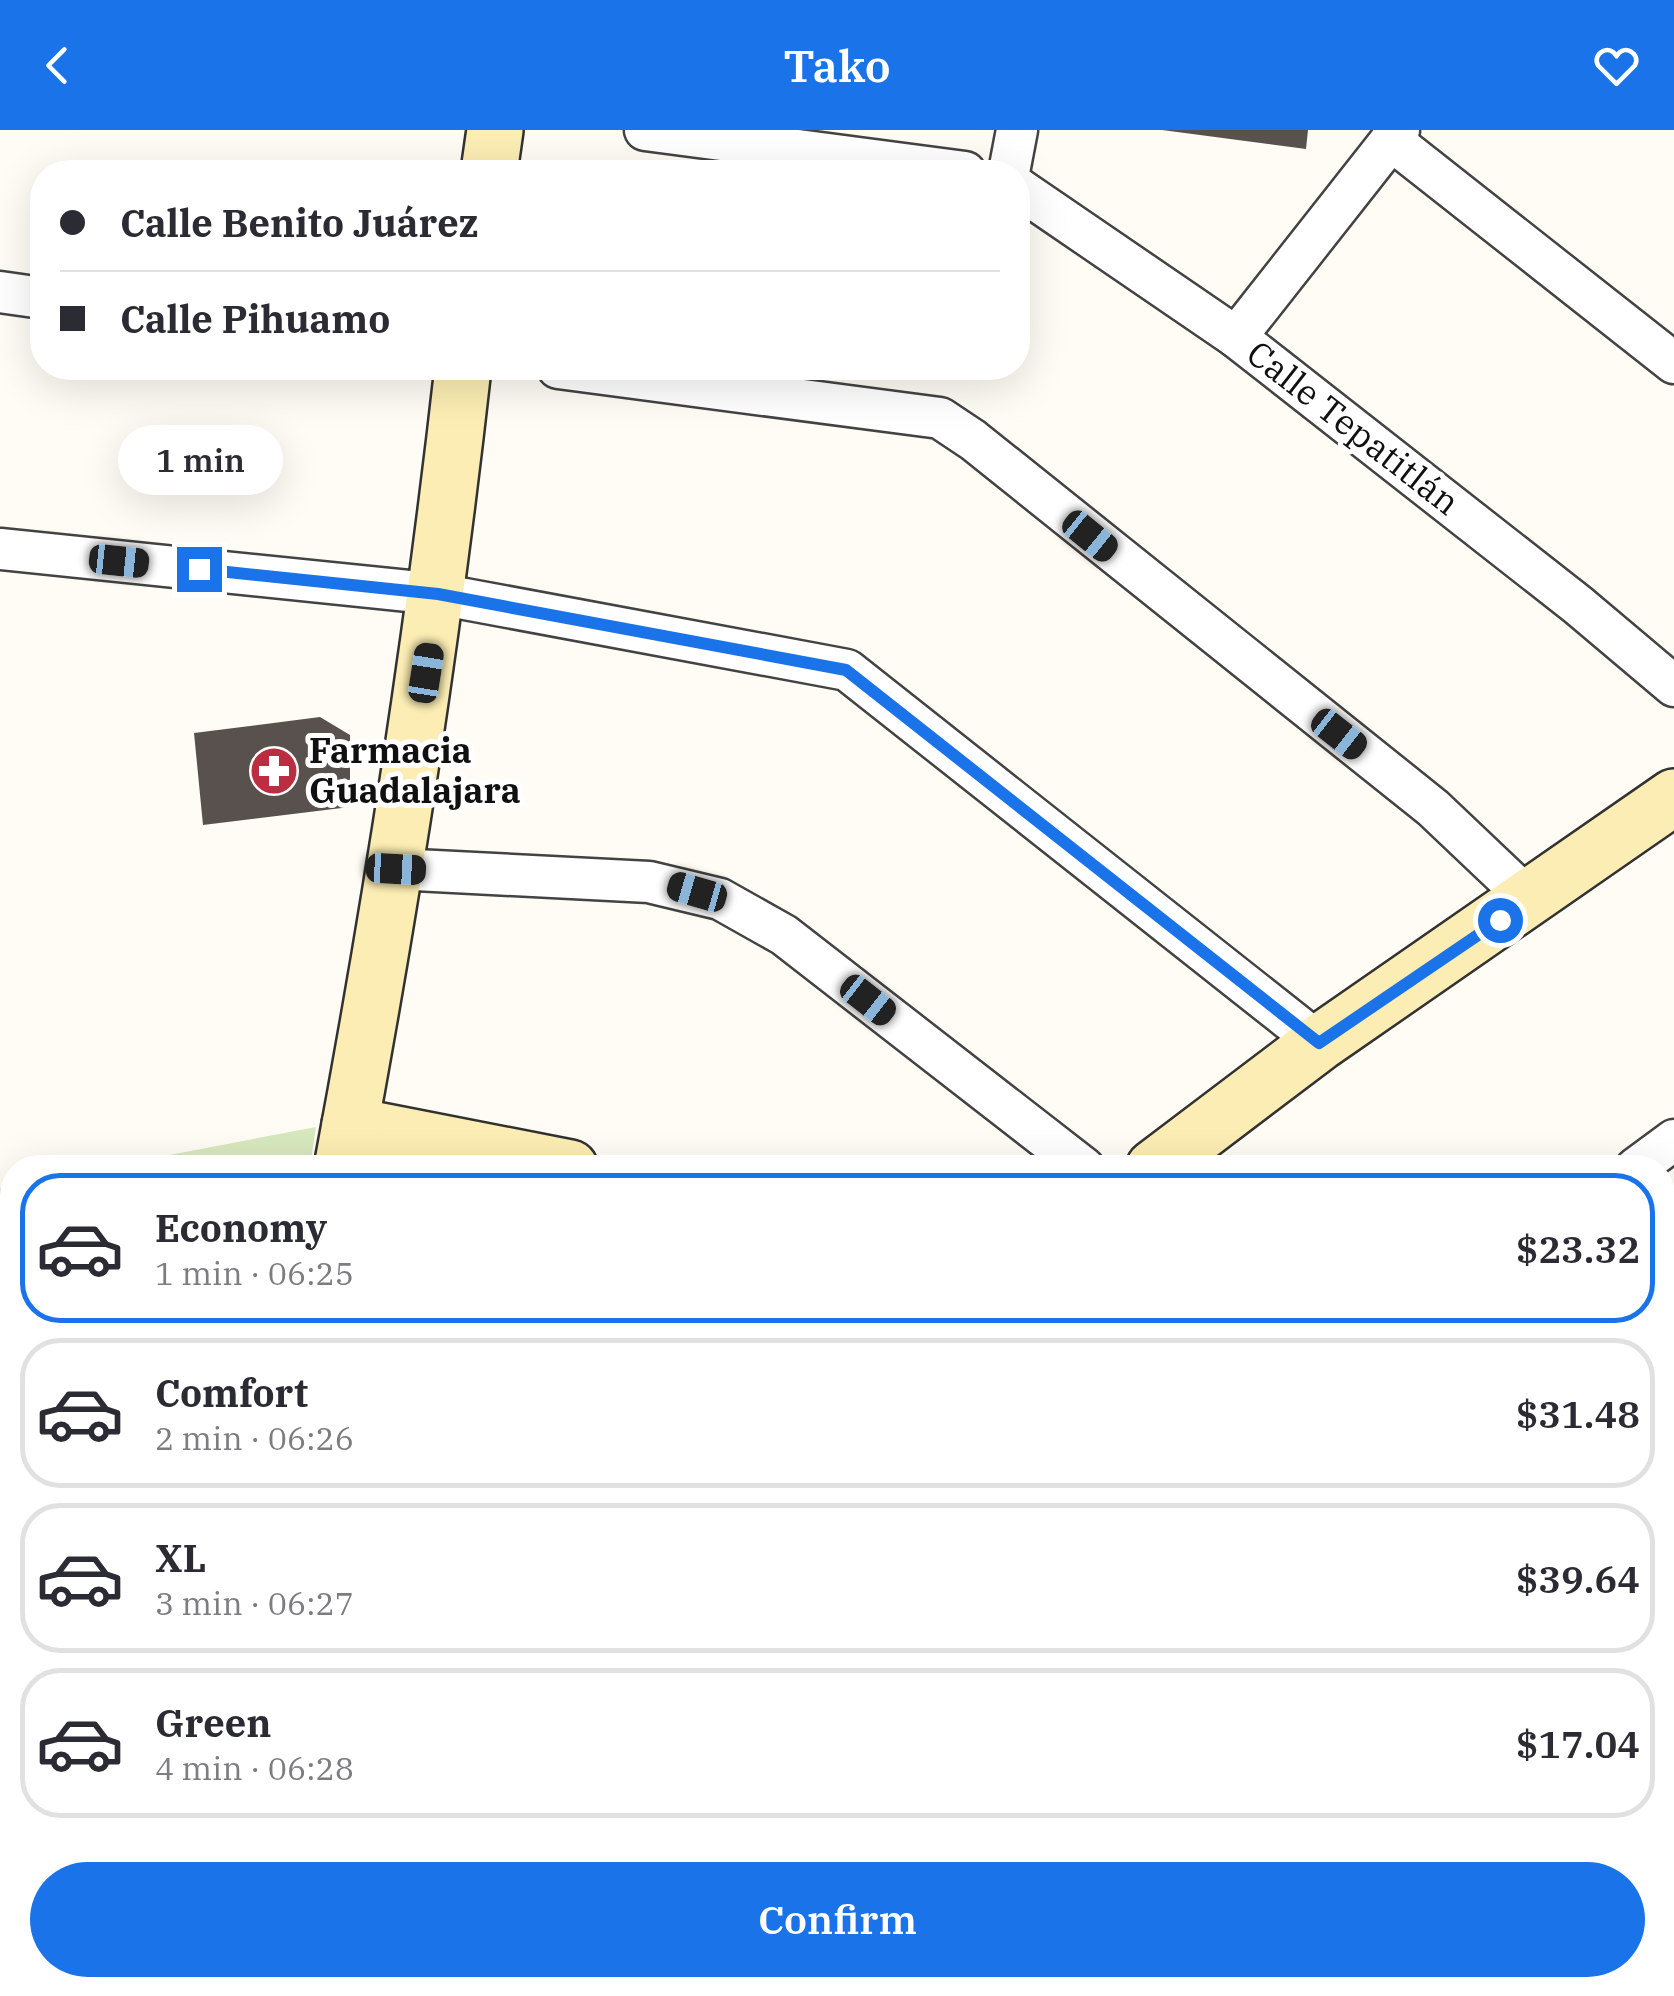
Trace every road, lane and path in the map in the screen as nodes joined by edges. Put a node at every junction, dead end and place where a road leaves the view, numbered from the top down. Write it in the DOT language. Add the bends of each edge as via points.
graph roads {
  1 [pos="494,130"];
  2 [pos="645,130"];
  3 [pos="1017,130"];
  4 [pos="1395,135"];
  5 [pos="490,160"];
  6 [pos="874,160"];
  7 [pos="1011,160"];
  8 [pos="1030,196"];
  9 [pos="0,292"];
  10 [pos="30,296"];
  11 [pos="1236,337"];
  12 [pos="1674,363"];
  13 [pos="463,380"];
  14 [pos="650,380"];
  15 [pos="0,548"];
  16 [pos="438,594"];
  17 [pos="1674,686"];
  18 [pos="1674,796"];
  19 [pos="396,869"];
  20 [pos="1530,900"];
  21 [pos="1319,1043"];
  22 [pos="1674,1140"];
  23 [pos="346,1146"];
  24 [pos="438,1155"];
  25 [pos="1067,1155"];
  26 [pos="1171,1155"];
  27 [pos="1654,1155"];
  1 -- 5 [label="street"];
  2 -- 6 [label="street"];
  3 -- 7 [label="street"];
  4 -- 11 [label="street"];
  4 -- 12 [label="street"];
  8 -- 11 [label="street, Calle Tepatitlán"];
  9 -- 10 [label="street"];
  11 -- 17 [label="street, Calle Tepatitlán"];
  13 -- 16 [label="street"];
  14 -- 20 [label="street" via="940,418 1433,808"];
  15 -- 16 [label="street"];
  16 -- 19 [label="street"];
  16 -- 21 [label="street" via="846,670"];
  18 -- 20 [label="street"];
  19 -- 23 [label="street"];
  19 -- 25 [label="street" via="649,882 720,899 784,935"];
  20 -- 21 [label="street"];
  21 -- 26 [label="street"];
  22 -- 27 [label="street"];
  23 -- 24 [label="street"];
}
